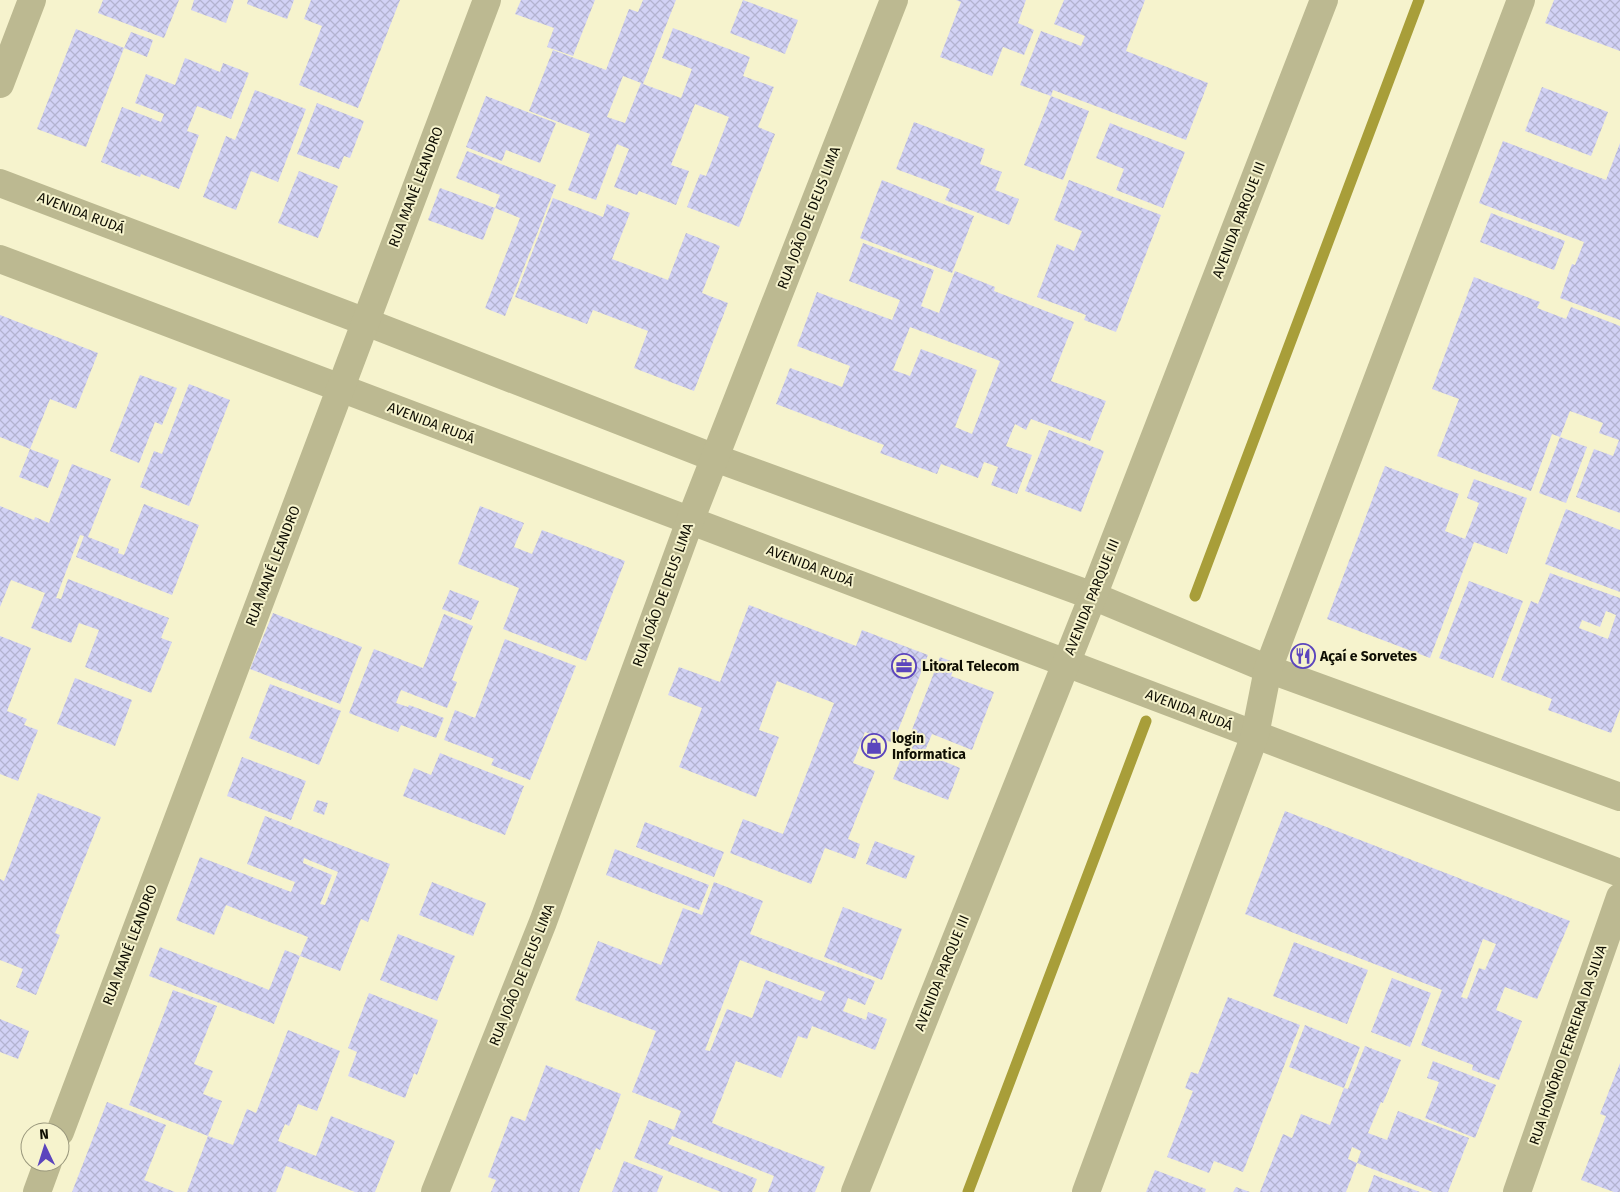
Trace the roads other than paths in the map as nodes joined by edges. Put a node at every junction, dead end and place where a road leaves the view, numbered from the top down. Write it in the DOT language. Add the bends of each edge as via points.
graph roads {
  1 [pos="32,0"];
  2 [pos="487,0"];
  3 [pos="894,0"];
  4 [pos="1324,0"];
  5 [pos="1521,0"];
  6 [pos="0,84"];
  7 [pos="0,183"];
  8 [pos="0,259"];
  9 [pos="366,322"];
  10 [pos="340,388"];
  11 [pos="715,458"];
  12 [pos="690,521"];
  13 [pos="1093,596"];
  14 [pos="1065,663"];
  15 [pos="1268,670"];
  16 [pos="1255,735"];
  17 [pos="1620,796"];
  18 [pos="1620,874"];
  19 [pos="1620,897"];
  20 [pos="64,1122"];
  21 [pos="44,1172"];
  22 [pos="37,1192"];
  23 [pos="435,1192"];
  24 [pos="855,1192"];
  25 [pos="1086,1192"];
  26 [pos="1517,1192"];
  1 -- 6 [label="street"];
  2 -- 9 [label="street, RUA MANÉ LEANDRO"];
  3 -- 11 [label="street, RUA JOÃO DE DEUS LIMA"];
  4 -- 13 [label="street, AVENIDA PARQUE III"];
  5 -- 15 [label="street"];
  7 -- 9 [label="street, AVENIDA RUDÁ"];
  8 -- 10 [label="street, AVENIDA RUDÁ"];
  9 -- 10 [label="street, RUA MANÉ LEANDRO"];
  9 -- 11 [label="street, AVENIDA RUDÁ"];
  10 -- 12 [label="street, AVENIDA RUDÁ"];
  10 -- 20 [label="street, RUA MANÉ LEANDRO"];
  11 -- 12 [label="street, RUA JOÃO DE DEUS LIMA"];
  11 -- 13 [label="street, AVENIDA RUDÁ"];
  12 -- 14 [label="street, AVENIDA RUDÁ"];
  12 -- 23 [label="street, RUA JOÃO DE DEUS LIMA" via="543,922"];
  13 -- 14 [label="street, AVENIDA PARQUE III"];
  13 -- 15 [label="street, AVENIDA RUDÁ"];
  14 -- 16 [label="street, AVENIDA RUDÁ"];
  14 -- 24 [label="street, AVENIDA PARQUE III"];
  15 -- 16 [label="street"];
  15 -- 17 [label="street, AVENIDA RUDÁ"];
  16 -- 18 [label="street, AVENIDA RUDÁ"];
  16 -- 25 [label="street"];
  19 -- 26 [label="street, RUA HONÓRIO FERREIRA DA SILVA"];
  21 -- 22 [label="street"];
}
